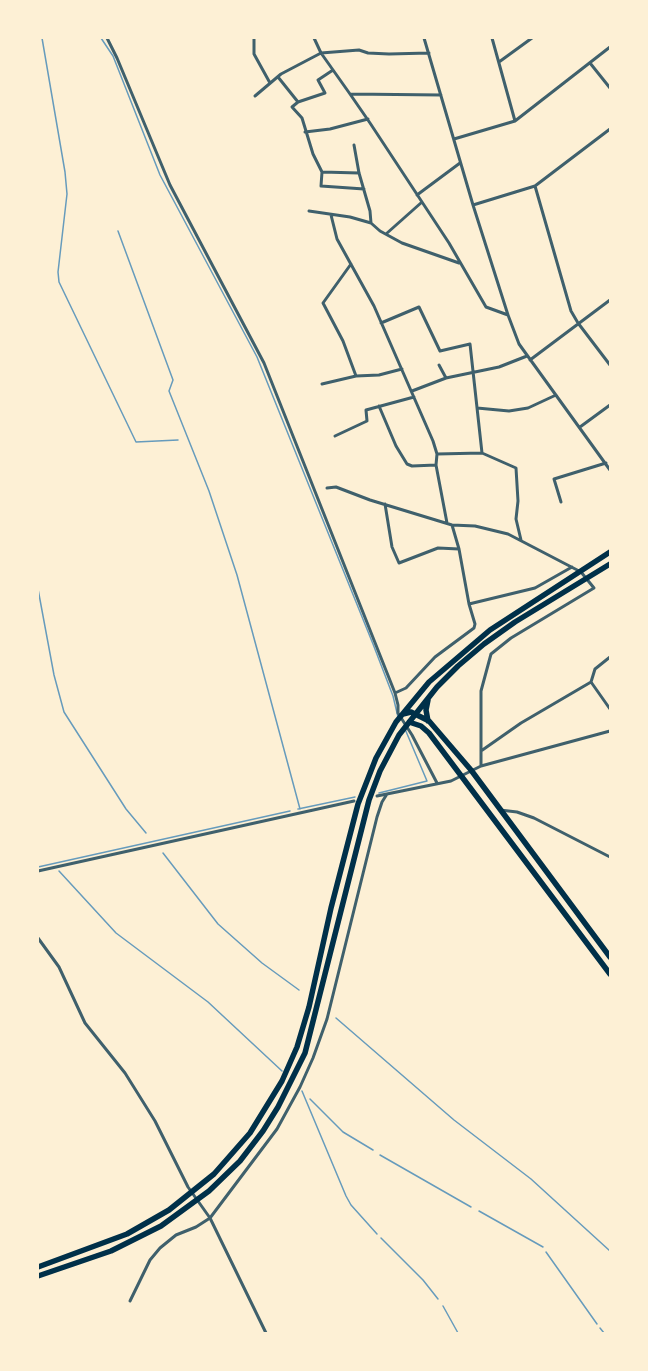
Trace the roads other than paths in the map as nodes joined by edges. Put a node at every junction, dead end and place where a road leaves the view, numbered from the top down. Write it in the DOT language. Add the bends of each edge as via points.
graph roads {
  1 [pos="107,38"];
  2 [pos="254,38"];
  3 [pos="314,38"];
  4 [pos="424,38"];
  5 [pos="492,38"];
  6 [pos="532,38"];
  7 [pos="610,47"];
  8 [pos="321,53"];
  9 [pos="429,53"];
  10 [pos="499,62"];
  11 [pos="590,63"];
  12 [pos="332,70"];
  13 [pos="278,77"];
  14 [pos="270,83"];
  15 [pos="610,88"];
  16 [pos="350,94"];
  17 [pos="441,95"];
  18 [pos="255,96"];
  19 [pos="298,102"];
  20 [pos="368,119"];
  21 [pos="515,121"];
  22 [pos="610,129"];
  23 [pos="305,132"];
  24 [pos="454,139"];
  25 [pos="354,145"];
  26 [pos="460,163"];
  27 [pos="322,172"];
  28 [pos="358,173"];
  29 [pos="535,186"];
  30 [pos="364,189"];
  31 [pos="417,195"];
  32 [pos="422,202"];
  33 [pos="473,204"];
  34 [pos="309,211"];
  35 [pos="331,215"];
  36 [pos="371,222"];
  37 [pos="386,234"];
  38 [pos="459,263"];
  39 [pos="352,264"];
  40 [pos="610,300"];
  41 [pos="508,315"];
  42 [pos="381,323"];
  43 [pos="578,323"];
  44 [pos="527,356"];
  45 [pos="530,360"];
  46 [pos="439,365"];
  47 [pos="610,365"];
  48 [pos="402,369"];
  49 [pos="473,372"];
  50 [pos="356,376"];
  51 [pos="446,378"];
  52 [pos="322,384"];
  53 [pos="412,391"];
  54 [pos="556,395"];
  55 [pos="414,397"];
  56 [pos="610,405"];
  57 [pos="379,406"];
  58 [pos="476,408"];
  59 [pos="580,427"];
  60 [pos="335,436"];
  61 [pos="482,453"];
  62 [pos="437,454"];
  63 [pos="606,463"];
  64 [pos="436,465"];
  65 [pos="610,470"];
  66 [pos="327,488"];
  67 [pos="561,502"];
  68 [pos="385,504"];
  69 [pos="447,523"];
  70 [pos="452,524"];
  71 [pos="521,540"];
  72 [pos="459,549"];
  73 [pos="610,552"];
  74 [pos="610,564"];
  75 [pos="572,567"];
  76 [pos="581,572"];
  77 [pos="588,579"];
  78 [pos="469,604"];
  79 [pos="610,657"];
  80 [pos="591,682"];
  81 [pos="395,693"];
  82 [pos="429,698"];
  83 [pos="610,709"];
  84 [pos="416,713"];
  85 [pos="401,716"];
  86 [pos="428,721"];
  87 [pos="408,722"];
  88 [pos="610,731"];
  89 [pos="481,751"];
  90 [pos="482,766"];
  91 [pos="471,770"];
  92 [pos="461,777"];
  93 [pos="437,783"];
  94 [pos="387,794"];
  95 [pos="377,796"];
  96 [pos="354,801"];
  97 [pos="500,810"];
  98 [pos="522,839"];
  99 [pos="514,845"];
  100 [pos="610,857"];
  101 [pos="542,865"];
  102 [pos="38,871"];
  103 [pos="533,871"];
  104 [pos="38,938"];
  105 [pos="610,957"];
  106 [pos="610,974"];
  107 [pos="210,1218"];
  108 [pos="38,1267"];
  109 [pos="38,1276"];
  110 [pos="130,1301"];
  111 [pos="266,1333"];
  1 -- 81 [label="street" via="170,185 264,363"];
  2 -- 14 [label="street" via="254,54"];
  3 -- 8 [label="street"];
  4 -- 9 [label="street"];
  5 -- 10 [label="street"];
  6 -- 10 [label="street"];
  7 -- 11 [label="street"];
  8 -- 9 [label="street" via="358,50 368,53"];
  8 -- 12 [label="street"];
  8 -- 13 [label="street"];
  9 -- 17 [label="street"];
  10 -- 21 [label="street"];
  11 -- 15 [label="street"];
  11 -- 21 [label="street"];
  12 -- 16 [label="street"];
  12 -- 19 [label="street" via="318,80 325,92"];
  13 -- 14 [label="street"];
  13 -- 19 [label="street"];
  14 -- 18 [label="street"];
  16 -- 17 [label="street"];
  16 -- 20 [label="street"];
  17 -- 24 [label="street"];
  19 -- 23 [label="street" via="292,106 302,118"];
  20 -- 23 [label="street" via="330,129"];
  20 -- 31 [label="street"];
  21 -- 24 [label="street"];
  22 -- 29 [label="street"];
  23 -- 27 [label="street"];
  24 -- 26 [label="street"];
  25 -- 28 [label="street"];
  26 -- 31 [label="street"];
  26 -- 33 [label="street"];
  27 -- 28 [label="street"];
  27 -- 30 [label="street" via="322,188"];
  28 -- 30 [label="street"];
  29 -- 33 [label="street"];
  29 -- 43 [label="street" via="571,311"];
  30 -- 36 [label="street"];
  31 -- 32 [label="street"];
  32 -- 37 [label="street"];
  32 -- 38 [label="street"];
  33 -- 41 [label="street"];
  34 -- 35 [label="street"];
  35 -- 36 [label="street"];
  35 -- 39 [label="street" via="337,239"];
  36 -- 37 [label="street"];
  37 -- 38 [label="street" via="402,243"];
  38 -- 41 [label="street" via="486,307"];
  39 -- 42 [label="street"];
  39 -- 50 [label="street" via="323,303 343,341"];
  40 -- 43 [label="street"];
  41 -- 44 [label="street" via="519,344"];
  42 -- 48 [label="street"];
  42 -- 49 [label="street" via="419,307 440,351 470,344"];
  43 -- 45 [label="street"];
  43 -- 47 [label="street"];
  44 -- 45 [label="street"];
  44 -- 49 [label="street" via="499,367"];
  45 -- 54 [label="street"];
  46 -- 51 [label="street"];
  48 -- 50 [label="street" via="379,375"];
  48 -- 53 [label="street"];
  49 -- 51 [label="street"];
  49 -- 58 [label="street"];
  50 -- 52 [label="street"];
  51 -- 53 [label="street"];
  53 -- 55 [label="street"];
  54 -- 58 [label="street" via="528,408 509,411"];
  54 -- 59 [label="street"];
  55 -- 57 [label="street"];
  55 -- 62 [label="street"];
  56 -- 59 [label="street"];
  57 -- 60 [label="street" via="366,410 367,420"];
  57 -- 64 [label="street" via="396,446 407,464"];
  58 -- 61 [label="street"];
  59 -- 63 [label="street"];
  61 -- 62 [label="street"];
  61 -- 71 [label="street" via="516,468 516,519"];
  62 -- 64 [label="street"];
  63 -- 65 [label="street"];
  63 -- 67 [label="street" via="554,479"];
  64 -- 69 [label="street"];
  66 -- 68 [label="street" via="336,487"];
  68 -- 69 [label="street"];
  68 -- 72 [label="street" via="392,547 399,563 438,548"];
  69 -- 70 [label="street"];
  70 -- 71 [label="street" via="475,526"];
  70 -- 72 [label="street"];
  71 -- 75 [label="street"];
  72 -- 78 [label="street"];
  73 -- 76 [label="highway"];
  74 -- 77 [label="highway"];
  75 -- 76 [label="street"];
  75 -- 78 [label="street" via="535,588"];
  76 -- 77 [label="street"];
  76 -- 85 [label="highway" via="490,630 429,682"];
  77 -- 82 [label="highway" via="515,622 484,644 458,666"];
  77 -- 89 [label="street" via="594,588 510,638 491,654 481,691"];
  78 -- 81 [label="street" via="474,628 435,657 406,688"];
  79 -- 80 [label="street" via="595,669"];
  80 -- 83 [label="street"];
  80 -- 89 [label="street" via="521,723"];
  81 -- 93 [label="street" via="398,713 412,734"];
  82 -- 84 [label="highway"];
  82 -- 86 [label="highway" via="426,710"];
  84 -- 85 [label="highway" via="408,712"];
  84 -- 86 [label="highway"];
  84 -- 87 [label="highway"];
  85 -- 108 [label="highway" via="376,758 358,804 309,1007 288,1071 250,1133 222,1167 169,1210 127,1234"];
  86 -- 91 [label="highway"];
  87 -- 92 [label="highway" via="426,730"];
  87 -- 109 [label="highway" via="380,771 369,800 305,1053 290,1086 263,1131 220,1182 161,1226 98,1256"];
  88 -- 90 [label="street"];
  89 -- 90 [label="street"];
  90 -- 91 [label="street"];
  91 -- 92 [label="street"];
  91 -- 97 [label="highway"];
  92 -- 93 [label="street"];
  92 -- 99 [label="highway"];
  93 -- 94 [label="street"];
  94 -- 95 [label="street"];
  94 -- 107 [label="street" via="377,816 314,1058 277,1130"];
  96 -- 102 [label="street"];
  97 -- 98 [label="highway"];
  97 -- 100 [label="street" via="534,818"];
  98 -- 99 [label="highway"];
  98 -- 101 [label="highway"];
  99 -- 103 [label="highway"];
  101 -- 103 [label="highway"];
  101 -- 105 [label="highway"];
  103 -- 106 [label="highway"];
  104 -- 107 [label="street" via="58,967 85,1023 125,1073 147,1107 188,1187"];
  107 -- 110 [label="street" via="176,1235 160,1248 150,1260"];
  107 -- 111 [label="street"];
}
